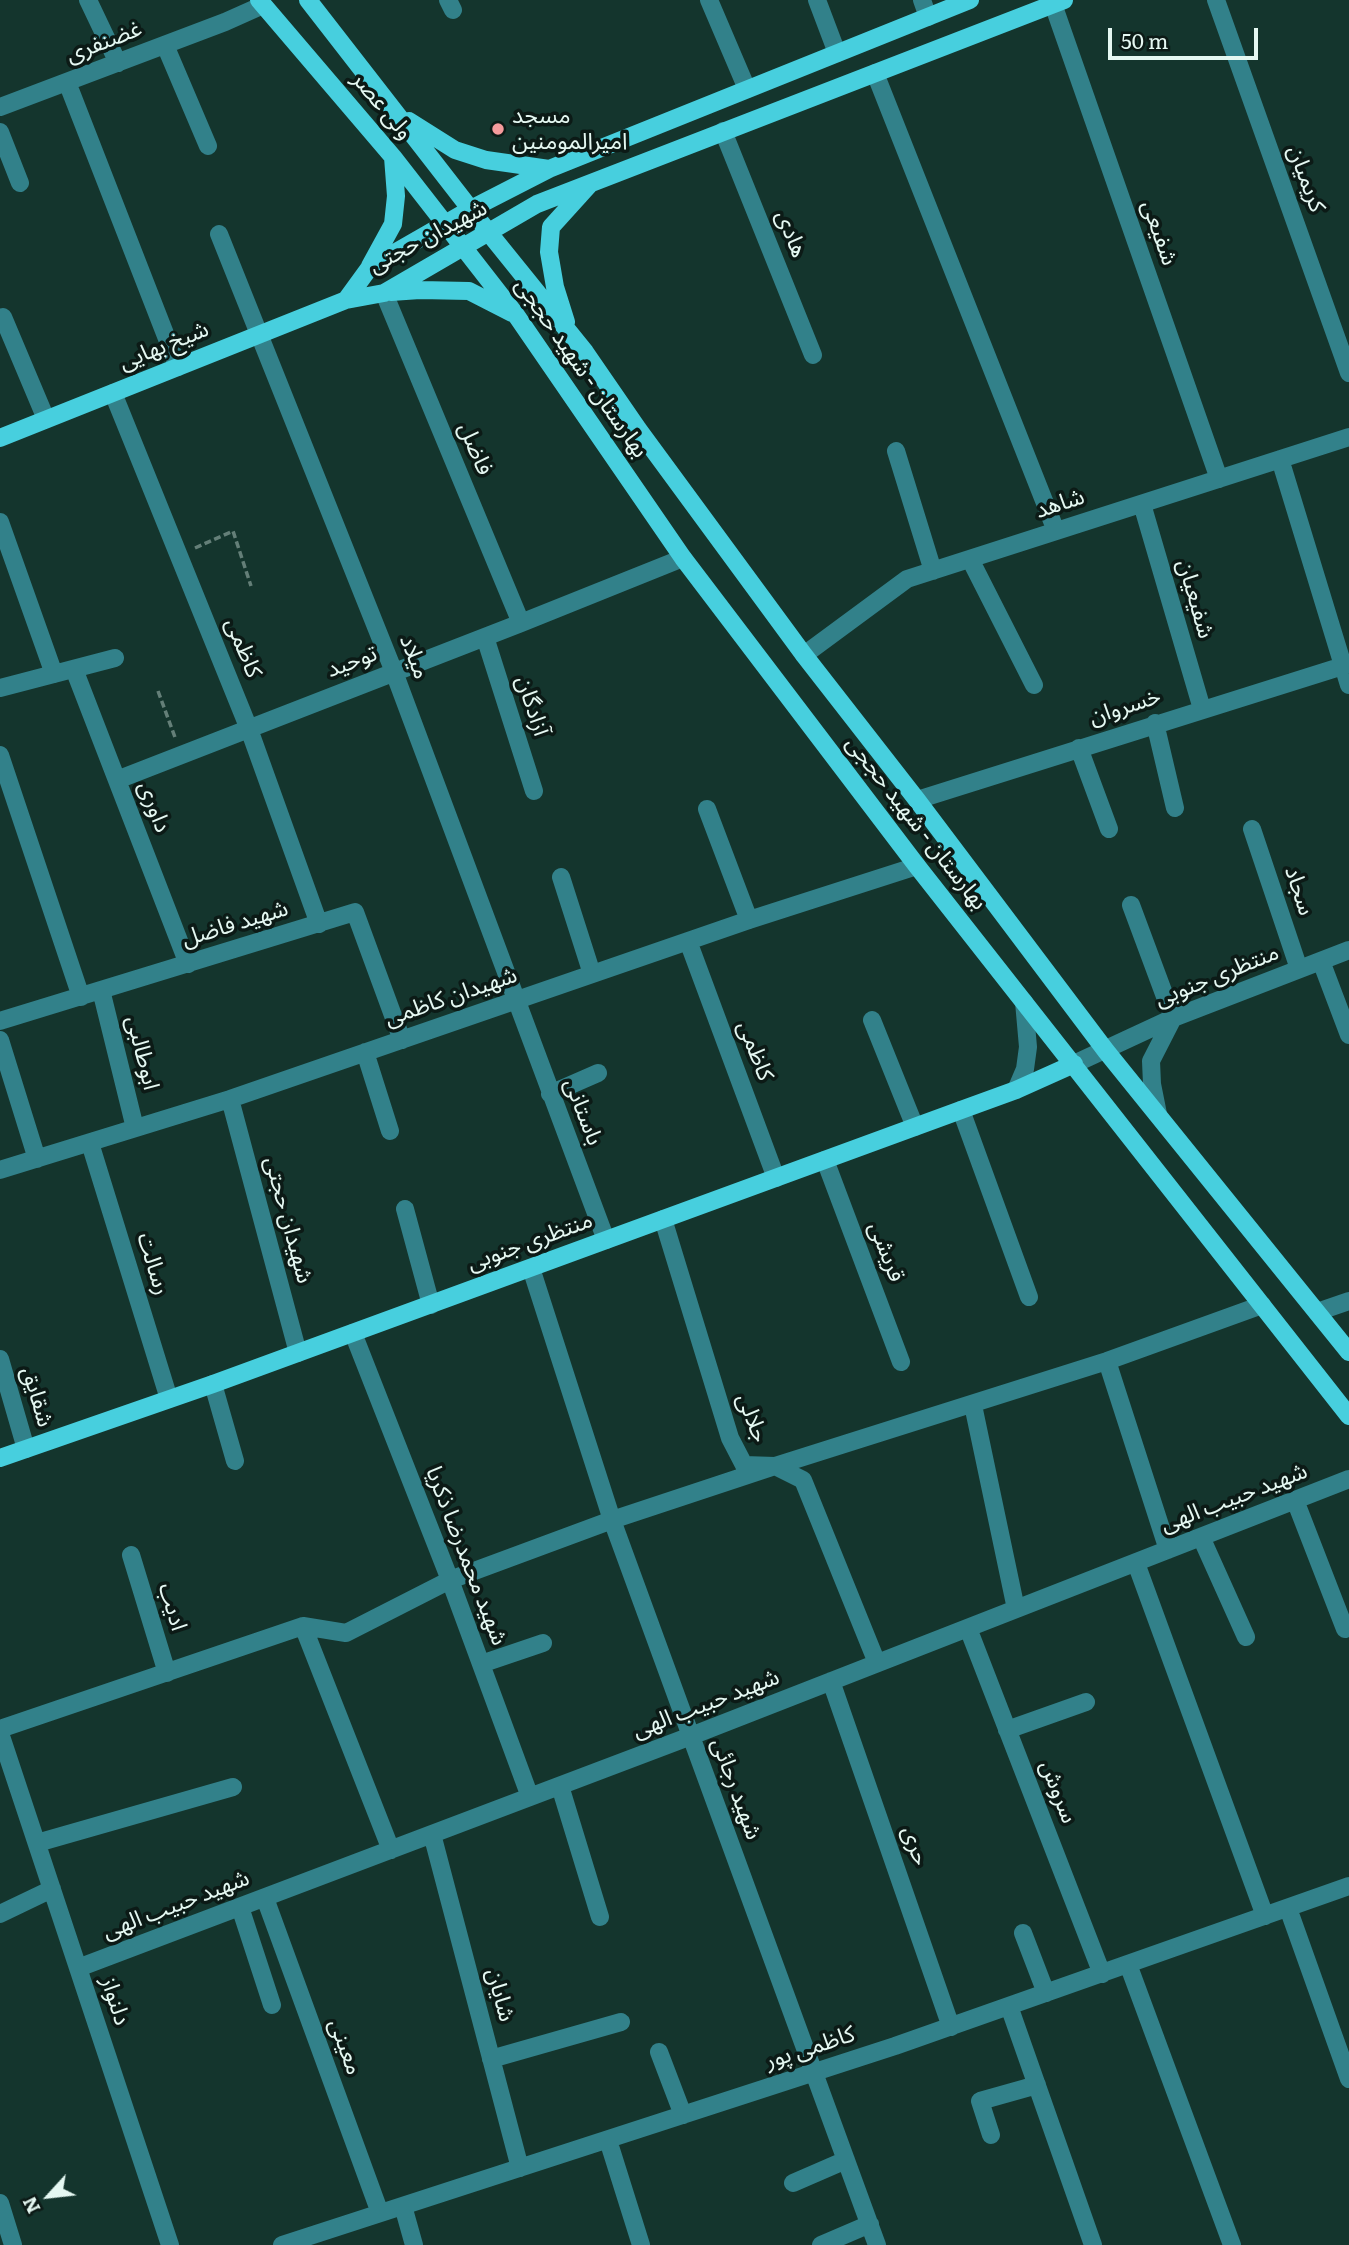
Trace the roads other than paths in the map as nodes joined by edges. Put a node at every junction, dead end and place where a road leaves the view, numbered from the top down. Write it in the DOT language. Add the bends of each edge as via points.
graph roads {
  1 [pos="88,0"];
  2 [pos="309,0"];
  3 [pos="709,0"];
  4 [pos="817,0"];
  5 [pos="970,0"];
  6 [pos="1216,0"];
  7 [pos="261,2"];
  8 [pos="1059,2"];
  9 [pos="925,8"];
  10 [pos="165,45"];
  11 [pos="837,54"];
  12 [pos="118,63"];
  13 [pos="875,73"];
  14 [pos="67,82"];
  15 [pos="747,89"];
  16 [pos="0,107"];
  17 [pos="397,113"];
  18 [pos="723,131"];
  19 [pos="0,132"];
  20 [pos="208,146"];
  21 [pos="393,157"];
  22 [pos="549,169"];
  23 [pos="593,181"];
  24 [pos="20,183"];
  25 [pos="471,209"];
  26 [pos="445,224"];
  27 [pos="489,233"];
  28 [pos="219,234"];
  29 [pos="463,247"];
  30 [pos="370,267"];
  31 [pos="384,293"];
  32 [pos="346,300"];
  33 [pos="516,315"];
  34 [pos="3,317"];
  35 [pos="259,335"];
  36 [pos="585,352"];
  37 [pos="813,355"];
  38 [pos="178,367"];
  39 [pos="1349,373"];
  40 [pos="113,393"];
  41 [pos="46,419"];
  42 [pos="1349,437"];
  43 [pos="0,438"];
  44 [pos="896,451"];
  45 [pos="1280,459"];
  46 [pos="1219,479"];
  47 [pos="1142,504"];
  48 [pos="0,522"];
  49 [pos="1056,531"];
  50 [pos="683,558"];
  51 [pos="970,559"];
  52 [pos="933,571"];
  53 [pos="522,623"];
  54 [pos="485,637"];
  55 [pos="804,655"];
  56 [pos="115,657"];
  57 [pos="1346,665"];
  58 [pos="74,669"];
  59 [pos="394,672"];
  60 [pos="54,674"];
  61 [pos="1034,685"];
  62 [pos="1349,685"];
  63 [pos="0,688"];
  64 [pos="1202,709"];
  65 [pos="1155,723"];
  66 [pos="249,729"];
  67 [pos="1079,748"];
  68 [pos="0,755"];
  69 [pos="117,780"];
  70 [pos="534,791"];
  71 [pos="918,800"];
  72 [pos="1175,808"];
  73 [pos="706,809"];
  74 [pos="1109,829"];
  75 [pos="1252,829"];
  76 [pos="917,866"];
  77 [pos="561,877"];
  78 [pos="1132,905"];
  79 [pos="749,920"];
  80 [pos="319,924"];
  81 [pos="688,941"];
  82 [pos="1349,950"];
  83 [pos="1321,961"];
  84 [pos="188,964"];
  85 [pos="1299,969"];
  86 [pos="592,974"];
  87 [pos="101,990"];
  88 [pos="81,997"];
  89 [pos="515,1000"];
  90 [pos="1024,1002"];
  91 [pos="1173,1018"];
  92 [pos="872,1020"];
  93 [pos="0,1021"];
  94 [pos="1349,1035"];
  95 [pos="0,1040"];
  96 [pos="402,1040"];
  97 [pos="1106,1051"];
  98 [pos="365,1052"];
  99 [pos="1074,1064"];
  100 [pos="598,1073"];
  101 [pos="1016,1090"];
  102 [pos="551,1094"];
  103 [pos="230,1099"];
  104 [pos="961,1110"];
  105 [pos="1158,1114"];
  106 [pos="915,1127"];
  107 [pos="135,1128"];
  108 [pos="390,1132"];
  109 [pos="90,1143"];
  110 [pos="37,1159"];
  111 [pos="825,1160"];
  112 [pos="0,1170"];
  113 [pos="776,1178"];
  114 [pos="405,1209"];
  115 [pos="663,1219"];
  116 [pos="606,1240"];
  117 [pos="531,1268"];
  118 [pos="1029,1297"];
  119 [pos="1349,1301"];
  120 [pos="431,1305"];
  121 [pos="1262,1305"];
  122 [pos="1317,1312"];
  123 [pos="354,1333"];
  124 [pos="1349,1352"];
  125 [pos="298,1353"];
  126 [pos="0,1359"];
  127 [pos="1107,1361"];
  128 [pos="901,1362"];
  129 [pos="213,1384"];
  130 [pos="169,1399"];
  131 [pos="973,1405"];
  132 [pos="1349,1416"];
  133 [pos="26,1449"];
  134 [pos="0,1458"];
  135 [pos="235,1461"];
  136 [pos="775,1466"];
  137 [pos="1349,1479"];
  138 [pos="1295,1500"];
  139 [pos="612,1520"];
  140 [pos="1200,1537"];
  141 [pos="1168,1550"];
  142 [pos="131,1555"];
  143 [pos="1136,1563"];
  144 [pos="450,1580"];
  145 [pos="1016,1609"];
  146 [pos="303,1626"];
  147 [pos="968,1628"];
  148 [pos="1345,1629"];
  149 [pos="1245,1637"];
  150 [pos="543,1643"];
  151 [pos="877,1663"];
  152 [pos="481,1664"];
  153 [pos="167,1673"];
  154 [pos="831,1681"];
  155 [pos="1086,1702"];
  156 [pos="1007,1730"];
  157 [pos="0,1731"];
  158 [pos="691,1736"];
  159 [pos="560,1786"];
  160 [pos="233,1787"];
  161 [pos="530,1797"];
  162 [pos="432,1834"];
  163 [pos="37,1843"];
  164 [pos="390,1850"];
  165 [pos="1349,1886"];
  166 [pos="52,1889"];
  167 [pos="265,1898"];
  168 [pos="240,1907"];
  169 [pos="1288,1908"];
  170 [pos="0,1914"];
  171 [pos="1265,1916"];
  172 [pos="600,1917"];
  173 [pos="1023,1933"];
  174 [pos="1128,1964"];
  175 [pos="78,1968"];
  176 [pos="1102,1973"];
  177 [pos="1046,1993"];
  178 [pos="272,2005"];
  179 [pos="1009,2006"];
  180 [pos="621,2022"];
  181 [pos="951,2027"];
  182 [pos="659,2052"];
  183 [pos="491,2059"];
  184 [pos="815,2072"];
  185 [pos="1349,2079"];
  186 [pos="1037,2085"];
  187 [pos="683,2115"];
  188 [pos="992,2135"];
  189 [pos="608,2140"];
  190 [pos="846,2160"];
  191 [pos="520,2168"];
  192 [pos="793,2183"];
  193 [pos="0,2203"];
  194 [pos="403,2206"];
  195 [pos="380,2213"];
  196 [pos="870,2224"];
  197 [pos="13,2245"];
  198 [pos="170,2245"];
  199 [pos="282,2245"];
  200 [pos="414,2245"];
  201 [pos="641,2245"];
  202 [pos="821,2245"];
  203 [pos="877,2245"];
  204 [pos="1093,2245"];
  205 [pos="1231,2245"];
  1 -- 12 [label="street"];
  2 -- 17 [label="main road, ولی عصر"];
  3 -- 15 [label="street"];
  4 -- 11 [label="street"];
  5 -- 9 [label="main road, شهیدان حجتی"];
  6 -- 39 [label="street, کریمیان"];
  7 -- 10 [label="street, غضنفری" via="225,22"];
  7 -- 21 [label="main road, ولی عصر"];
  8 -- 13 [label="main road, شهیدان حجتی"];
  8 -- 46 [label="street, شفیعی"];
  9 -- 11 [label="main road, شهیدان حجتی"];
  10 -- 12 [label="street, غضنفری"];
  10 -- 20 [label="street"];
  11 -- 15 [label="main road, شهیدان حجتی"];
  12 -- 14 [label="street, غضنفری"];
  13 -- 18 [label="main road, شهیدان حجتی"];
  13 -- 49 [label="street"];
  14 -- 16 [label="street, غضنفری"];
  14 -- 38 [label="street"];
  15 -- 22 [label="main road, شهیدان حجتی"];
  17 -- 22 [label="main road" via="455,150 486,160"];
  17 -- 25 [label="main road, ولی عصر"];
  18 -- 23 [label="main road, شهیدان حجتی"];
  18 -- 37 [label="street, هادی"];
  19 -- 24 [label="street"];
  21 -- 26 [label="main road, ولی عصر"];
  21 -- 30 [label="main road" via="393,224"];
  22 -- 25 [label="main road, شهیدان حجتی"];
  23 -- 27 [label="main road, شهیدان حجتی" via="537,204"];
  23 -- 36 [label="main road" via="551,227 548,252 565,319"];
  25 -- 26 [label="main road, شهیدان حجتی"];
  25 -- 27 [label="main road, ولی عصر"];
  26 -- 29 [label="main road, ولی عصر"];
  26 -- 30 [label="main road, شهیدان حجتی"];
  27 -- 29 [label="main road, شهیدان حجتی"];
  27 -- 36 [label="main road, بهارستان - شهید حججی"];
  28 -- 35 [label="street, میلاد"];
  29 -- 31 [label="main road, شهیدان حجتی"];
  29 -- 33 [label="main road, بهارستان - شهید حججی"];
  30 -- 32 [label="main road, شهیدان حجتی"];
  31 -- 32 [label="main road, شهیدان حجتی"];
  31 -- 33 [label="main road" via="469,291"];
  31 -- 53 [label="street, فاضل"];
  32 -- 35 [label="main road, شیخ بهایی"];
  33 -- 50 [label="main road, بهارستان - شهید حججی"];
  34 -- 41 [label="street"];
  35 -- 38 [label="main road, شیخ بهایی"];
  35 -- 59 [label="street, میلاد"];
  36 -- 55 [label="main road, بهارستان - شهید حججی"];
  38 -- 40 [label="main road, شیخ بهایی"];
  40 -- 41 [label="main road, شیخ بهایی"];
  40 -- 66 [label="street, کاظمی"];
  41 -- 43 [label="main road, شیخ بهایی"];
  42 -- 45 [label="street, شاهد"];
  44 -- 52 [label="street"];
  45 -- 46 [label="street, شاهد"];
  45 -- 57 [label="street"];
  46 -- 47 [label="street, شاهد"];
  47 -- 49 [label="street, شاهد"];
  47 -- 64 [label="street, شفیعیان"];
  48 -- 60 [label="street"];
  49 -- 51 [label="street, شاهد"];
  50 -- 53 [label="street, توحید"];
  50 -- 76 [label="main road, بهارستان - شهید حججی"];
  51 -- 52 [label="street, شاهد"];
  51 -- 61 [label="street"];
  52 -- 55 [label="street, شاهد" via="907,579"];
  53 -- 54 [label="street, توحید"];
  54 -- 59 [label="street, توحید"];
  54 -- 70 [label="street, آزادگان"];
  55 -- 71 [label="main road, بهارستان - شهید حججی"];
  56 -- 58 [label="street"];
  57 -- 62 [label="street"];
  57 -- 64 [label="street, خسروان"];
  58 -- 60 [label="street"];
  58 -- 69 [label="street, داوری"];
  59 -- 66 [label="street, توحید"];
  59 -- 89 [label="street, میلاد"];
  60 -- 63 [label="street"];
  64 -- 65 [label="street, خسروان"];
  65 -- 67 [label="street, خسروان"];
  65 -- 72 [label="street"];
  66 -- 69 [label="street, توحید"];
  66 -- 80 [label="street, کاظمی"];
  67 -- 71 [label="street, خسروان"];
  67 -- 74 [label="street"];
  68 -- 88 [label="street"];
  69 -- 84 [label="street, داوری"];
  71 -- 97 [label="main road, بهارستان - شهید حججی"];
  73 -- 79 [label="street"];
  75 -- 85 [label="street, سجاد"];
  76 -- 79 [label="street, شهیدان کاظمی"];
  76 -- 90 [label="main road, بهارستان - شهید حججی"];
  77 -- 86 [label="street"];
  78 -- 91 [label="street"];
  79 -- 81 [label="street, شهیدان کاظمی"];
  80 -- 84 [label="street, شهید فاضل"];
  80 -- 96 [label="street, شهید فاضل" via="355,912"];
  81 -- 86 [label="street, شهیدان کاظمی"];
  81 -- 113 [label="street, کاظمی"];
  82 -- 83 [label="street, منتظری جنوبی"];
  83 -- 85 [label="street, منتظری جنوبی"];
  83 -- 94 [label="street"];
  84 -- 87 [label="street, شهید فاضل"];
  85 -- 91 [label="street, منتظری جنوبی"];
  86 -- 89 [label="street, شهیدان کاظمی"];
  87 -- 88 [label="street, شهید فاضل"];
  87 -- 107 [label="street, ابوطالبی"];
  88 -- 93 [label="street, شهید فاضل"];
  89 -- 96 [label="street, شهیدان کاظمی"];
  89 -- 102 [label="street, باستانی"];
  90 -- 99 [label="main road, بهارستان - شهید حججی"];
  90 -- 101 [label="street" via="1028,1047"];
  91 -- 97 [label="street, منتظری جنوبی"];
  91 -- 105 [label="street" via="1151,1061"];
  92 -- 106 [label="street"];
  95 -- 110 [label="street"];
  96 -- 98 [label="street, شهیدان کاظمی"];
  97 -- 99 [label="street, منتظری جنوبی"];
  97 -- 105 [label="main road, بهارستان - شهید حججی"];
  98 -- 103 [label="street, شهیدان کاظمی"];
  98 -- 108 [label="street"];
  99 -- 101 [label="main road, منتظری جنوبی"];
  99 -- 121 [label="main road, بهارستان - شهید حججی"];
  100 -- 102 [label="street"];
  101 -- 104 [label="main road, منتظری جنوبی"];
  102 -- 116 [label="street, باستانی"];
  103 -- 107 [label="street, شهیدان کاظمی"];
  103 -- 125 [label="street, شهیدان حجتی"];
  104 -- 106 [label="main road, منتظری جنوبی"];
  104 -- 118 [label="street"];
  105 -- 122 [label="main road, بهارستان - شهید حججی"];
  106 -- 111 [label="main road, منتظری جنوبی"];
  107 -- 109 [label="street, شهیدان کاظمی"];
  109 -- 110 [label="street, شهیدان کاظمی"];
  109 -- 130 [label="street, رسالت"];
  110 -- 112 [label="street, شهیدان کاظمی"];
  111 -- 113 [label="main road, منتظری جنوبی"];
  111 -- 128 [label="street, قریشی"];
  113 -- 115 [label="main road, منتظری جنوبی"];
  114 -- 120 [label="street"];
  115 -- 116 [label="main road, منتظری جنوبی"];
  115 -- 136 [label="street, جلالی" via="730,1438 744,1465"];
  116 -- 117 [label="main road, منتظری جنوبی"];
  117 -- 120 [label="main road, منتظری جنوبی"];
  117 -- 139 [label="street, شهید رجائی"];
  119 -- 122 [label="street"];
  120 -- 123 [label="main road, منتظری جنوبی"];
  121 -- 127 [label="street"];
  121 -- 132 [label="main road, بهارستان - شهید حججی"];
  122 -- 124 [label="main road, بهارستان - شهید حججی"];
  123 -- 125 [label="main road, منتظری جنوبی"];
  123 -- 144 [label="street, شهید محمدرضا ذکریا"];
  125 -- 129 [label="main road, منتظری جنوبی"];
  126 -- 133 [label="street, شقایق"];
  127 -- 131 [label="street"];
  127 -- 141 [label="street"];
  129 -- 130 [label="main road, منتظری جنوبی"];
  129 -- 135 [label="street"];
  130 -- 133 [label="main road, منتظری جنوبی"];
  131 -- 136 [label="street"];
  131 -- 145 [label="street"];
  133 -- 134 [label="main road, منتظری جنوبی"];
  136 -- 139 [label="street"];
  136 -- 151 [label="street, جلالی" via="803,1480"];
  137 -- 138 [label="street, شهید حبیب الهی"];
  138 -- 140 [label="street, شهید حبیب الهی"];
  138 -- 148 [label="street"];
  139 -- 144 [label="street"];
  139 -- 158 [label="street, شهید رجائی"];
  140 -- 141 [label="street, شهید حبیب الهی"];
  140 -- 149 [label="street"];
  141 -- 143 [label="street, شهید حبیب الهی"];
  142 -- 153 [label="street, ادیب"];
  143 -- 145 [label="street, شهید حبیب الهی"];
  143 -- 171 [label="street"];
  144 -- 146 [label="street" via="346,1633"];
  144 -- 152 [label="street, شهید محمدرضا ذکریا"];
  145 -- 147 [label="street, شهید حبیب الهی"];
  146 -- 153 [label="street"];
  146 -- 164 [label="street"];
  147 -- 151 [label="street, شهید حبیب الهی"];
  147 -- 156 [label="street, سروش"];
  150 -- 152 [label="street"];
  151 -- 154 [label="street, شهید حبیب الهی"];
  152 -- 161 [label="street, شهید محمدرضا ذکریا"];
  153 -- 157 [label="street"];
  154 -- 158 [label="street, شهید حبیب الهی"];
  154 -- 181 [label="street, حری"];
  155 -- 156 [label="street"];
  156 -- 176 [label="street, سروش"];
  157 -- 163 [label="street, دلنواز"];
  158 -- 159 [label="street, شهید حبیب الهی"];
  158 -- 184 [label="street, شهید رجائی"];
  159 -- 161 [label="street, شهید حبیب الهی"];
  159 -- 172 [label="street"];
  160 -- 163 [label="street"];
  161 -- 162 [label="street, شهید حبیب الهی"];
  162 -- 164 [label="street, شهید حبیب الهی"];
  162 -- 183 [label="street, شایان"];
  163 -- 166 [label="street, دلنواز"];
  164 -- 167 [label="street, شهید حبیب الهی"];
  165 -- 169 [label="street, کاظمی پور"];
  166 -- 170 [label="street"];
  166 -- 175 [label="street, دلنواز"];
  167 -- 168 [label="street, شهید حبیب الهی"];
  167 -- 195 [label="street, معینی"];
  168 -- 175 [label="street, شهید حبیب الهی"];
  168 -- 178 [label="street"];
  169 -- 171 [label="street, کاظمی پور"];
  169 -- 185 [label="street"];
  171 -- 174 [label="street, کاظمی پور"];
  173 -- 177 [label="street"];
  174 -- 176 [label="street, کاظمی پور"];
  174 -- 205 [label="street"];
  175 -- 198 [label="street, دلنواز"];
  176 -- 177 [label="street, کاظمی پور"];
  177 -- 179 [label="street, کاظمی پور"];
  179 -- 181 [label="street, کاظمی پور"];
  179 -- 186 [label="street"];
  180 -- 183 [label="street"];
  181 -- 184 [label="street, کاظمی پور"];
  182 -- 187 [label="street"];
  183 -- 191 [label="street, شایان"];
  184 -- 187 [label="street, کاظمی پور"];
  184 -- 190 [label="street, شهید رجائی"];
  186 -- 188 [label="street" via="980,2101"];
  186 -- 204 [label="street"];
  187 -- 189 [label="street, کاظمی پور"];
  189 -- 191 [label="street, کاظمی پور"];
  189 -- 201 [label="street"];
  190 -- 192 [label="street"];
  190 -- 196 [label="street, شهید رجائی"];
  191 -- 194 [label="street, کاظمی پور"];
  193 -- 197 [label="street"];
  194 -- 195 [label="street, کاظمی پور"];
  194 -- 200 [label="street"];
  195 -- 199 [label="street, کاظمی پور"];
  196 -- 202 [label="street"];
  196 -- 203 [label="street, شهید رجائی"];
}
